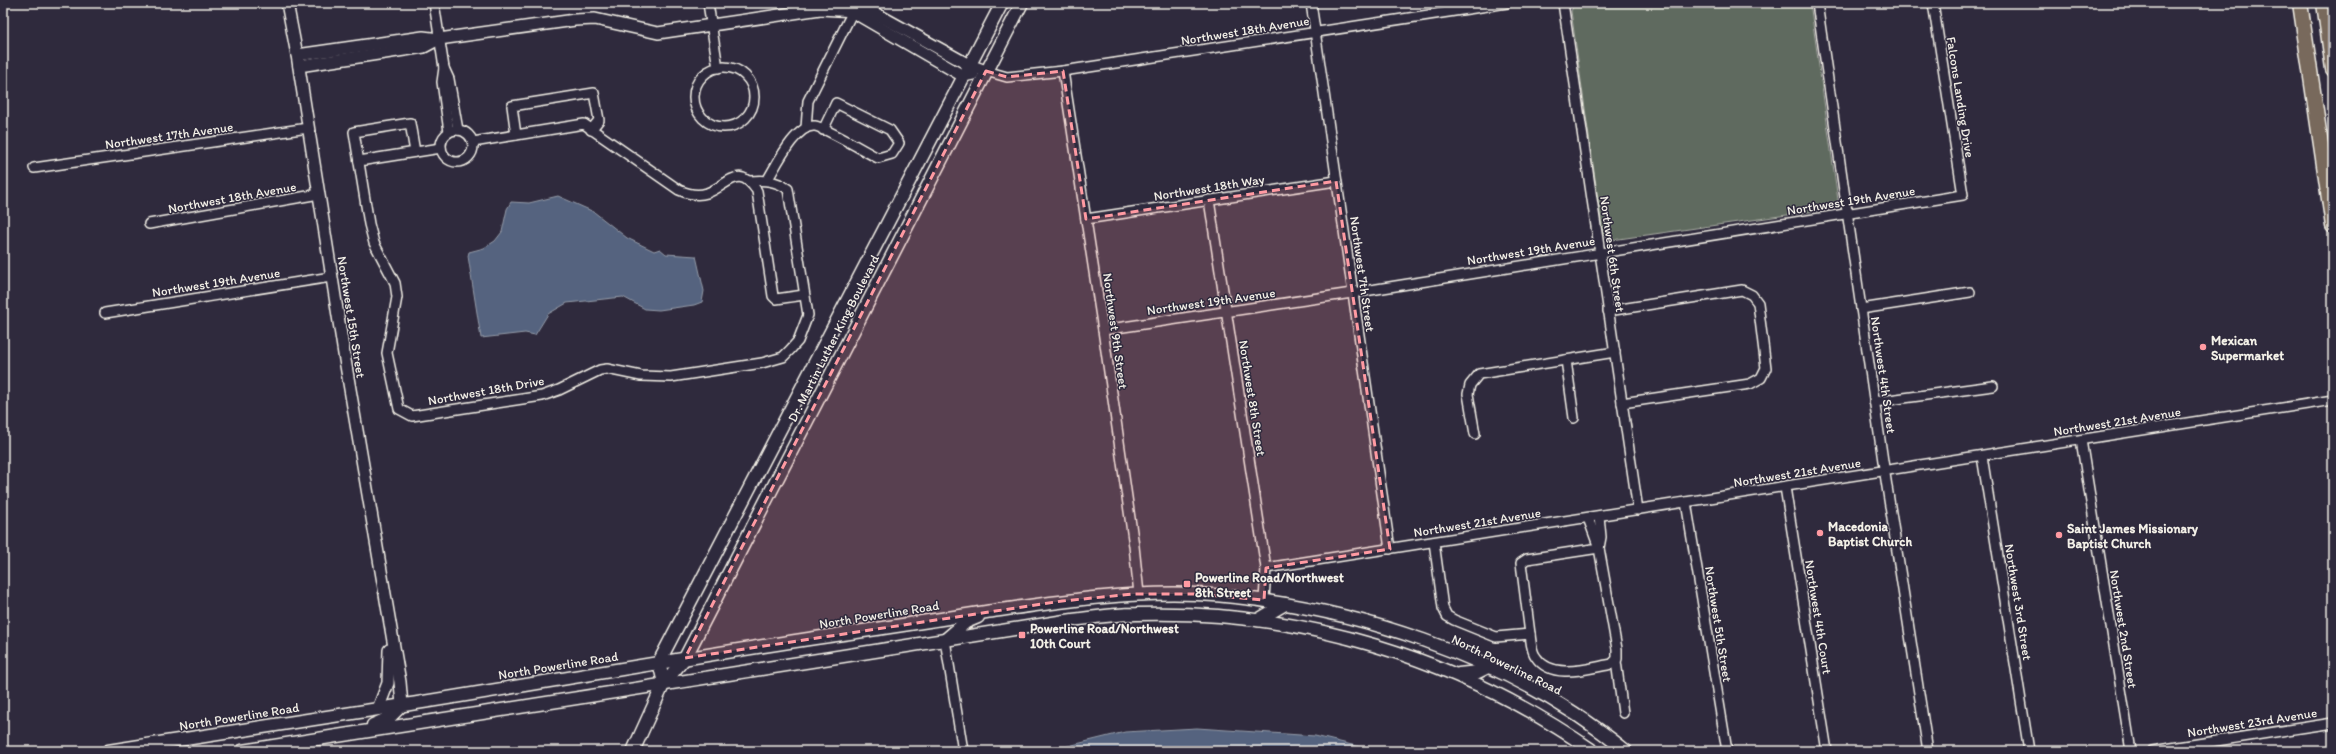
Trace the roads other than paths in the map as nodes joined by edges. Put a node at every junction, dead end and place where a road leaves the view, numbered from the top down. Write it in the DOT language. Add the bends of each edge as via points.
graph roads {
  1 [pos="287,3"];
  2 [pos="434,3"];
  3 [pos="708,3"];
  4 [pos="1002,3"];
  5 [pos="1022,3"];
  6 [pos="1311,3"];
  7 [pos="1507,3"];
  8 [pos="1563,3"];
  9 [pos="1817,3"];
  10 [pos="1933,3"];
  11 [pos="2300,3"];
  12 [pos="2324,3"];
  13 [pos="855,7"];
  14 [pos="711,25"];
  15 [pos="1315,32"];
  16 [pos="439,39"];
  17 [pos="298,61"];
  18 [pos="969,64"];
  19 [pos="718,68"];
  20 [pos="2333,69"];
  21 [pos="986,71"];
  22 [pos="1063,71"];
  23 [pos="963,76"];
  24 [pos="308,128"];
  25 [pos="806,128"];
  26 [pos="592,130"];
  27 [pos="823,130"];
  28 [pos="453,131"];
  29 [pos="516,135"];
  30 [pos="473,142"];
  31 [pos="441,148"];
  32 [pos="415,152"];
  33 [pos="359,161"];
  34 [pos="34,168"];
  35 [pos="768,179"];
  36 [pos="750,180"];
  37 [pos="1336,181"];
  38 [pos="319,194"];
  39 [pos="1963,195"];
  40 [pos="1209,200"];
  41 [pos="1847,214"];
  42 [pos="1086,219"];
  43 [pos="149,224"];
  44 [pos="2333,226"];
  45 [pos="1600,252"];
  46 [pos="331,276"];
  47 [pos="1970,292"];
  48 [pos="1352,293"];
  49 [pos="804,295"];
  50 [pos="1861,309"];
  51 [pos="1608,311"];
  52 [pos="1227,312"];
  53 [pos="105,313"];
  54 [pos="1103,330"];
  55 [pos="1615,352"];
  56 [pos="1566,360"];
  57 [pos="1992,386"];
  58 [pos="2333,400"];
  59 [pos="1874,402"];
  60 [pos="1622,403"];
  61 [pos="1574,418"];
  62 [pos="1475,434"];
  63 [pos="2081,440"];
  64 [pos="1982,456"];
  65 [pos="1885,471"];
  66 [pos="1785,487"];
  67 [pos="1686,502"];
  68 [pos="1638,510"];
  69 [pos="1598,516"];
  70 [pos="1588,518"];
  71 [pos="1434,542"];
  72 [pos="1599,548"];
  73 [pos="1390,549"];
  74 [pos="1266,568"];
  75 [pos="1139,594"];
  76 [pos="1264,600"];
  77 [pos="1285,604"];
  78 [pos="987,612"];
  79 [pos="1233,618"];
  80 [pos="1258,620"];
  81 [pos="1530,634"];
  82 [pos="390,636"];
  83 [pos="945,640"];
  84 [pos="685,658"];
  85 [pos="1616,661"];
  86 [pos="659,662"];
  87 [pos="1488,667"];
  88 [pos="1459,674"];
  89 [pos="1513,680"];
  90 [pos="664,683"];
  91 [pos="1484,687"];
  92 [pos="436,699"];
  93 [pos="402,705"];
  94 [pos="378,709"];
  95 [pos="1623,713"];
  96 [pos="2333,723"];
  97 [pos="409,724"];
  98 [pos="357,732"];
  99 [pos="108,751"];
  100 [pos="242,751"];
  101 [pos="633,751"];
  102 [pos="963,751"];
  103 [pos="1593,751"];
  104 [pos="1626,751"];
  105 [pos="1727,751"];
  106 [pos="1827,751"];
  107 [pos="1928,751"];
  108 [pos="2029,751"];
  109 [pos="2131,751"];
  110 [pos="2152,751"];
  1 -- 17 [label="street, Northwest 15th Street"];
  2 -- 16 [label="street"];
  3 -- 14 [label="street"];
  4 -- 18 [label="main road, Dr. Martin Luther King Boulevard"];
  5 -- 21 [label="main road, Dr. Martin Luther King Boulevard"];
  6 -- 15 [label="street, Northwest 7th Street"];
  7 -- 15 [label="street, Northwest 18th Avenue"];
  8 -- 45 [label="street, Northwest 6th Street"];
  9 -- 41 [label="street, Northwest 4th Street"];
  10 -- 39 [label="street, Falcons Landing Drive"];
  11 -- 44 [label="main road"];
  12 -- 20 [label="main road"];
  13 -- 14 [label="street" via="820,9"];
  13 -- 18 [label="street" via="873,12"];
  13 -- 23 [label="street"];
  13 -- 25 [label="street" via="808,101"];
  14 -- 16 [label="street" via="658,33 595,19 575,20"];
  14 -- 19 [label="street"];
  15 -- 22 [label="street, Northwest 18th Avenue"];
  15 -- 37 [label="street, Northwest 7th Street"];
  16 -- 17 [label="street" via="424,47"];
  16 -- 28 [label="street" via="444,68 442,82"];
  17 -- 24 [label="street, Northwest 15th Street"];
  18 -- 21 [label="street"];
  18 -- 23 [label="main road, Dr. Martin Luther King Boulevard"];
  19 -- 19 [label="street" via="709,71 699,81 694,94 695,103 704,119 711,124 731,126 748,115 752,106 752,91 746,77 738,70"];
  21 -- 22 [label="street, Northwest 18th Avenue" via="1007,77"];
  21 -- 23 [label="street"];
  21 -- 84 [label="main road, Dr. Martin Luther King Boulevard"];
  22 -- 42 [label="street, Northwest 9th Street"];
  23 -- 86 [label="main road, Dr. Martin Luther King Boulevard"];
  24 -- 34 [label="street, Northwest 17th Avenue"];
  24 -- 38 [label="street, Northwest 15th Street"];
  25 -- 27 [label="street" via="816,126"];
  25 -- 35 [label="street" via="782,154"];
  26 -- 29 [label="street, Northwest 18th Drive" via="584,124"];
  26 -- 29 [label="street" via="599,120 594,93 512,106"];
  26 -- 36 [label="street, Northwest 18th Drive" via="686,193 706,193 732,178"];
  27 -- 27 [label="street" via="836,103 890,130 898,143 892,154 878,158"];
  28 -- 30 [label="street" via="467,132"];
  28 -- 31 [label="street" via="442,140"];
  29 -- 30 [label="street, Northwest 18th Drive"];
  30 -- 31 [label="street" via="470,156 461,162 450,161"];
  31 -- 32 [label="street"];
  32 -- 33 [label="street"];
  32 -- 33 [label="street, Northwest 18th Drive" via="410,123 397,125 354,132"];
  33 -- 49 [label="street, Northwest 18th Drive" via="374,243 396,283 397,297 388,353 395,397 399,409 412,416 542,396 600,370 661,377 762,363 783,357 798,341 808,315"];
  35 -- 36 [label="street, Northwest 18th Drive"];
  35 -- 49 [label="street, Northwest 18th Drive" via="779,182 788,189"];
  36 -- 49 [label="street" via="757,191 773,296 776,299"];
  37 -- 40 [label="street, Northwest 18th Way"];
  37 -- 48 [label="street, Northwest 7th Street"];
  38 -- 43 [label="street, Northwest 18th Avenue"];
  38 -- 46 [label="street, Northwest 15th Street"];
  39 -- 41 [label="street, Northwest 19th Avenue"];
  40 -- 42 [label="street, Northwest 18th Way"];
  40 -- 52 [label="street, Northwest 8th Street"];
  41 -- 45 [label="street, Northwest 19th Avenue"];
  41 -- 50 [label="street, Northwest 4th Street"];
  42 -- 54 [label="street, Northwest 9th Street"];
  45 -- 48 [label="street, Northwest 19th Avenue"];
  45 -- 51 [label="street, Northwest 6th Street"];
  46 -- 53 [label="street, Northwest 19th Avenue"];
  46 -- 82 [label="street, Northwest 15th Street"];
  47 -- 50 [label="street"];
  48 -- 52 [label="street, Northwest 19th Avenue"];
  48 -- 73 [label="street, Northwest 7th Street"];
  50 -- 59 [label="street, Northwest 4th Street"];
  51 -- 55 [label="street, Northwest 6th Street"];
  51 -- 60 [label="street" via="1742,290 1752,295 1758,303 1766,368 1761,378 1750,384"];
  52 -- 54 [label="street, Northwest 19th Avenue"];
  52 -- 74 [label="street, Northwest 8th Street"];
  54 -- 75 [label="street, Northwest 9th Street"];
  55 -- 56 [label="street"];
  55 -- 60 [label="street, Northwest 6th Street"];
  56 -- 61 [label="street"];
  56 -- 62 [label="street" via="1479,374 1470,385 1468,394"];
  57 -- 59 [label="street"];
  58 -- 63 [label="street, Northwest 21st Avenue"];
  59 -- 65 [label="street, Northwest 4th Street"];
  60 -- 68 [label="street, Northwest 6th Street"];
  63 -- 64 [label="street, Northwest 21st Avenue"];
  63 -- 109 [label="street, Northwest 2nd Street"];
  64 -- 65 [label="street, Northwest 21st Avenue"];
  64 -- 108 [label="street, Northwest 3rd Street"];
  65 -- 66 [label="street, Northwest 21st Avenue"];
  65 -- 107 [label="street, Northwest 4th Street"];
  66 -- 67 [label="street, Northwest 21st Avenue"];
  66 -- 106 [label="street, Northwest 4th Court"];
  67 -- 68 [label="street, Northwest 21st Avenue"];
  67 -- 105 [label="street, Northwest 5th Street"];
  68 -- 69 [label="street, Northwest 21st Avenue"];
  69 -- 70 [label="street, Northwest 21st Avenue"];
  69 -- 72 [label="street" via="1602,537"];
  70 -- 71 [label="street, Northwest 21st Avenue"];
  70 -- 72 [label="street"];
  71 -- 73 [label="street, Northwest 21st Avenue"];
  71 -- 81 [label="street" via="1443,608 1447,616 1496,637"];
  72 -- 81 [label="street" via="1527,559 1521,563"];
  72 -- 85 [label="street" via="1617,649"];
  73 -- 74 [label="street, Northwest 21st Avenue"];
  74 -- 76 [label="street, Northwest 8th Street"];
  75 -- 76 [label="main road, North Powerline Road" via="1196,594"];
  75 -- 78 [label="main road, North Powerline Road" via="1062,601"];
  76 -- 77 [label="main road, North Powerline Road"];
  76 -- 79 [label="main road" via="1254,611"];
  77 -- 80 [label="main road"];
  77 -- 87 [label="main road, North Powerline Road" via="1354,618 1404,633"];
  78 -- 83 [label="main road" via="966,622"];
  78 -- 84 [label="main road, North Powerline Road"];
  79 -- 80 [label="main road"];
  79 -- 83 [label="main road" via="1136,614 1065,621"];
  80 -- 88 [label="main road" via="1347,636"];
  81 -- 85 [label="street" via="1536,657 1556,671 1612,664"];
  82 -- 93 [label="street, Northwest 15th Street"];
  82 -- 94 [label="street, Northwest 15th Street" via="388,683"];
  83 -- 90 [label="main road"];
  83 -- 102 [label="street"];
  84 -- 86 [label="main road, North Powerline Road"];
  84 -- 90 [label="main road, Dr. Martin Luther King Boulevard"];
  85 -- 95 [label="street"];
  86 -- 90 [label="main road"];
  86 -- 92 [label="main road, North Powerline Road"];
  87 -- 88 [label="main road" via="1478,672"];
  87 -- 89 [label="main road, North Powerline Road"];
  88 -- 91 [label="main road"];
  89 -- 91 [label="main road" via="1496,680"];
  89 -- 104 [label="main road, North Powerline Road" via="1565,709"];
  90 -- 97 [label="main road"];
  90 -- 101 [label="main road, Dr. Martin Luther King Boulevard"];
  91 -- 103 [label="main road" via="1558,726"];
  92 -- 93 [label="main road, North Powerline Road"];
  92 -- 97 [label="main road" via="413,715"];
  93 -- 94 [label="main road, North Powerline Road"];
  93 -- 98 [label="main road" via="389,718"];
  94 -- 99 [label="main road, North Powerline Road"];
  96 -- 110 [label="street, Northwest 23rd Avenue"];
  97 -- 98 [label="main road"];
  98 -- 100 [label="main road"];
}
